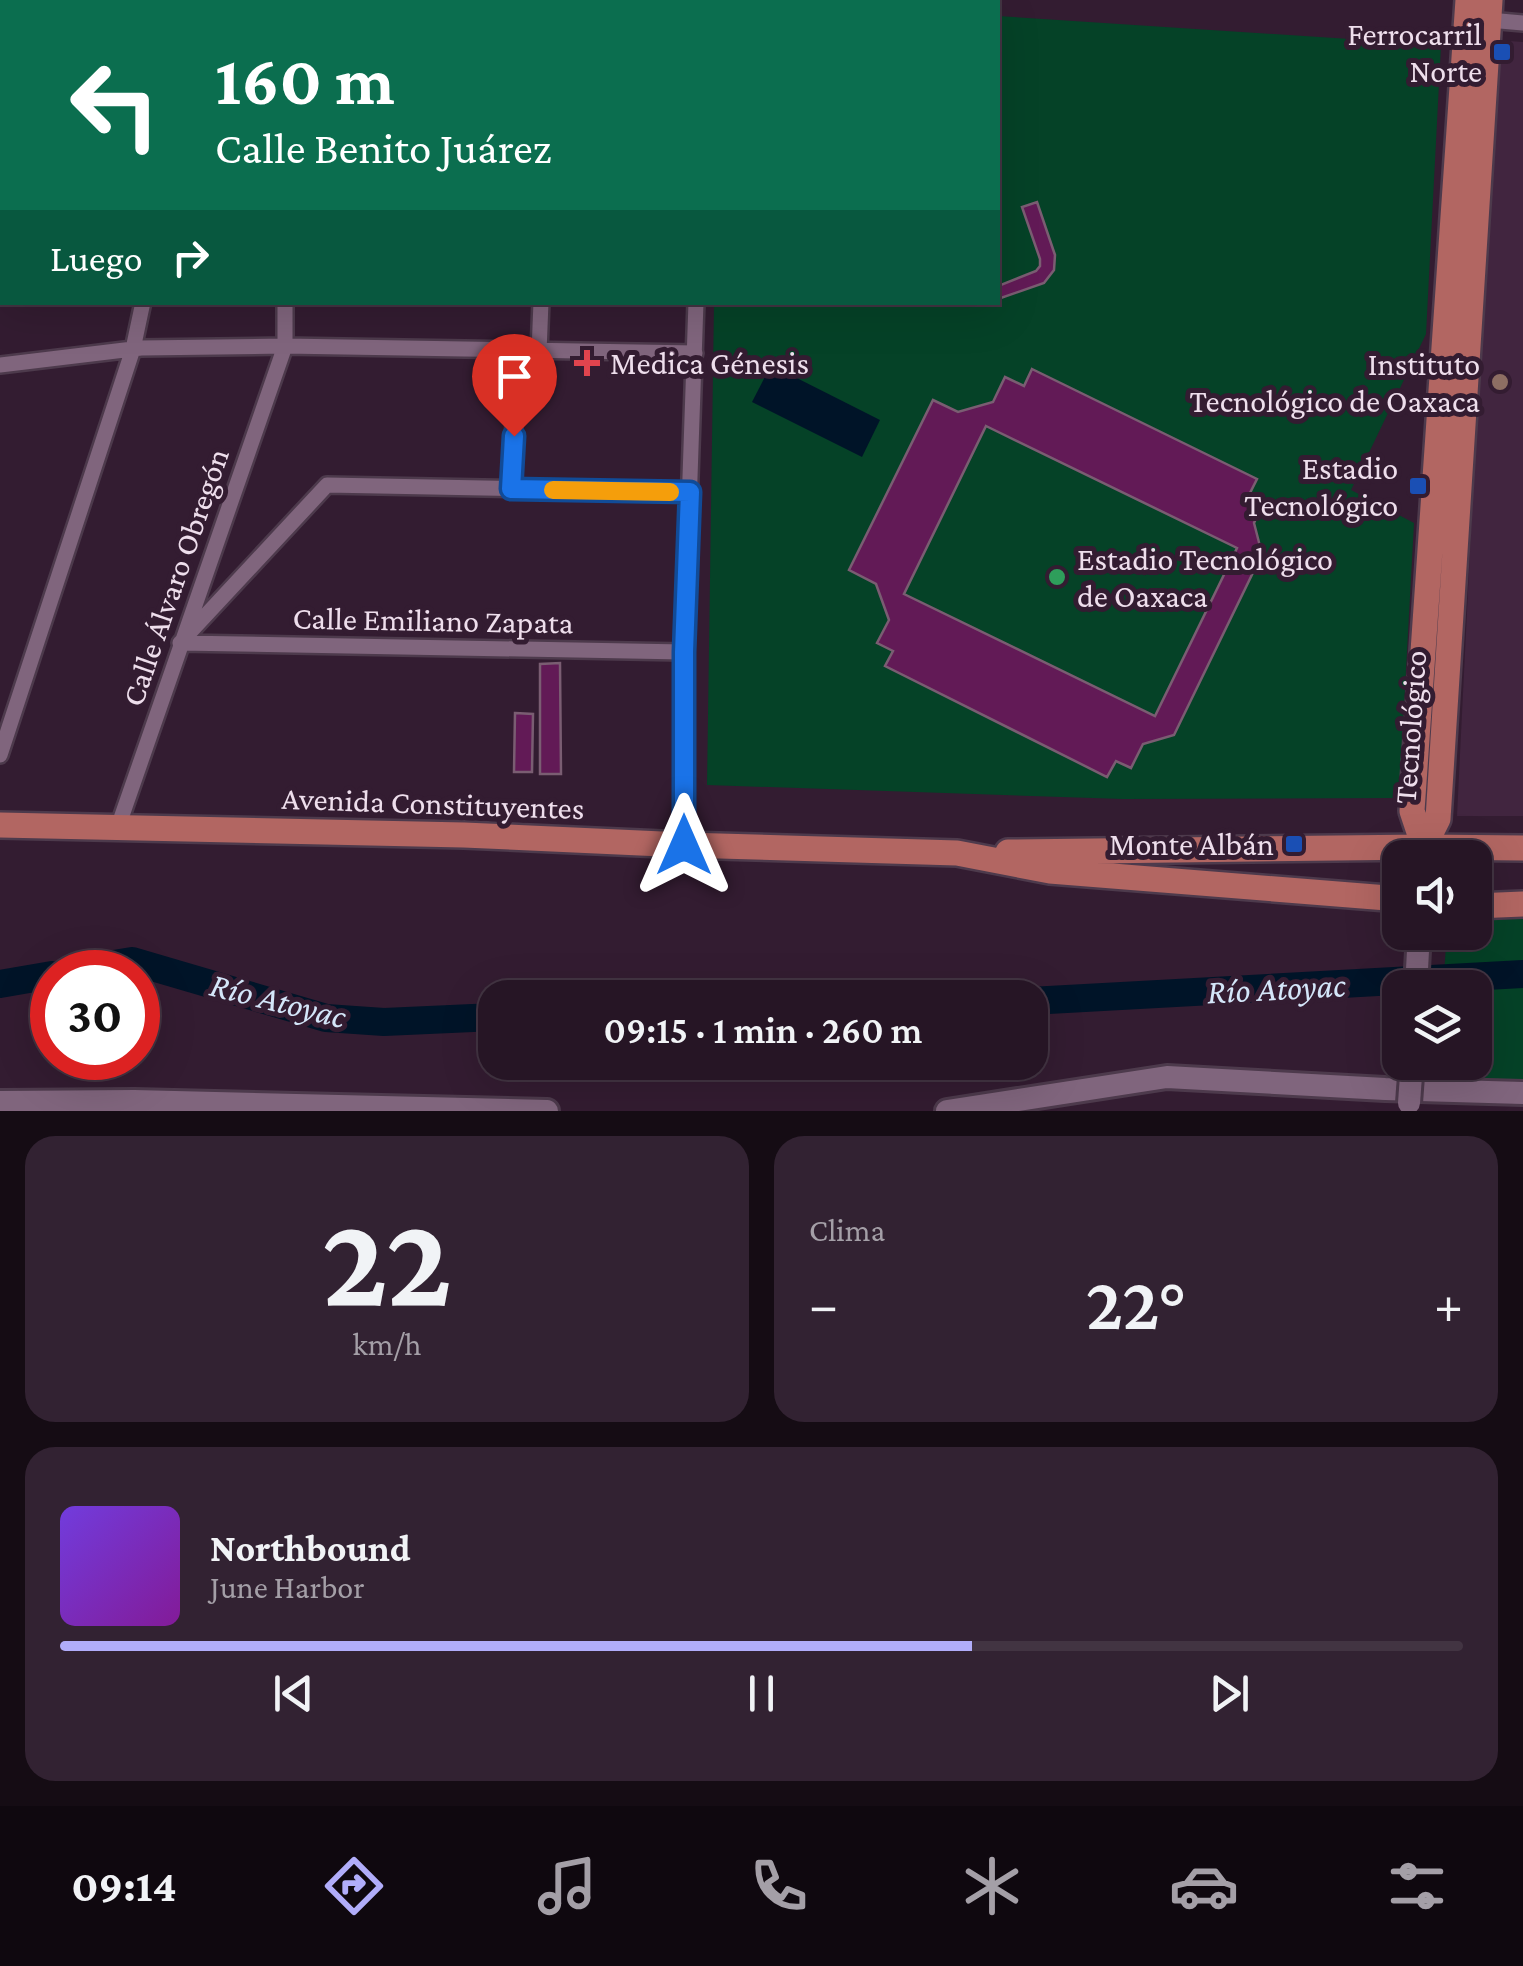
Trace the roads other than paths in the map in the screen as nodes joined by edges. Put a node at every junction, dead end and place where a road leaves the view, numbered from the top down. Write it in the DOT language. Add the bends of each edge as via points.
graph roads {
  1 [pos="1474,6"];
  2 [pos="1523,23"];
  3 [pos="143,305"];
  4 [pos="285,305"];
  5 [pos="542,305"];
  6 [pos="696,305"];
  7 [pos="284,346"];
  8 [pos="133,350"];
  9 [pos="517,351"];
  10 [pos="539,352"];
  11 [pos="695,353"];
  12 [pos="0,365"];
  13 [pos="511,489"];
  14 [pos="690,492"];
  15 [pos="180,644"];
  16 [pos="684,652"];
  17 [pos="0,755"];
  18 [pos="0,825"];
  19 [pos="118,827"];
  20 [pos="1428,840"];
  21 [pos="684,845"];
  22 [pos="1523,848"];
  23 [pos="1492,849"];
  24 [pos="1382,852"];
  25 [pos="957,853"];
  26 [pos="1382,898"];
  27 [pos="1523,904"];
  28 [pos="1492,905"];
  29 [pos="1411,1080"];
  30 [pos="1523,1093"];
  31 [pos="0,1102"];
  32 [pos="132,1106"];
  33 [pos="1409,1107"];
  34 [pos="432,1110"];
  35 [pos="546,1111"];
  36 [pos="946,1111"];
  1 -- 2 [label="street"];
  1 -- 20 [label="main road, Tecnológico" via="1439,592 1438,819"];
  3 -- 8 [label="street"];
  4 -- 7 [label="street, Calle Álvaro Obregón"];
  5 -- 10 [label="street"];
  6 -- 11 [label="street"];
  7 -- 8 [label="street"];
  7 -- 9 [label="street"];
  7 -- 15 [label="street, Calle Álvaro Obregón"];
  8 -- 12 [label="street"];
  8 -- 17 [label="street"];
  9 -- 10 [label="street"];
  9 -- 13 [label="street"];
  10 -- 11 [label="street"];
  11 -- 14 [label="street"];
  13 -- 14 [label="street"];
  13 -- 15 [label="street" via="327,485"];
  14 -- 16 [label="street"];
  15 -- 16 [label="street, Calle Emiliano Zapata"];
  15 -- 19 [label="street, Calle Álvaro Obregón"];
  16 -- 21 [label="street"];
  18 -- 19 [label="main road, Avenida Constituyentes"];
  19 -- 21 [label="main road, Avenida Constituyentes"];
  21 -- 25 [label="main road, Avenida Constituyentes"];
  22 -- 23 [label="main road"];
  24 -- 25 [label="main road"];
  25 -- 26 [label="main road, Avenida Constituyentes" via="1050,871"];
  27 -- 28 [label="main road"];
  29 -- 33 [label="street, bridge"];
  30 -- 36 [label="street" via="1167,1077"];
  31 -- 32 [label="street"];
  32 -- 34 [label="street"];
  34 -- 35 [label="street"];
}
